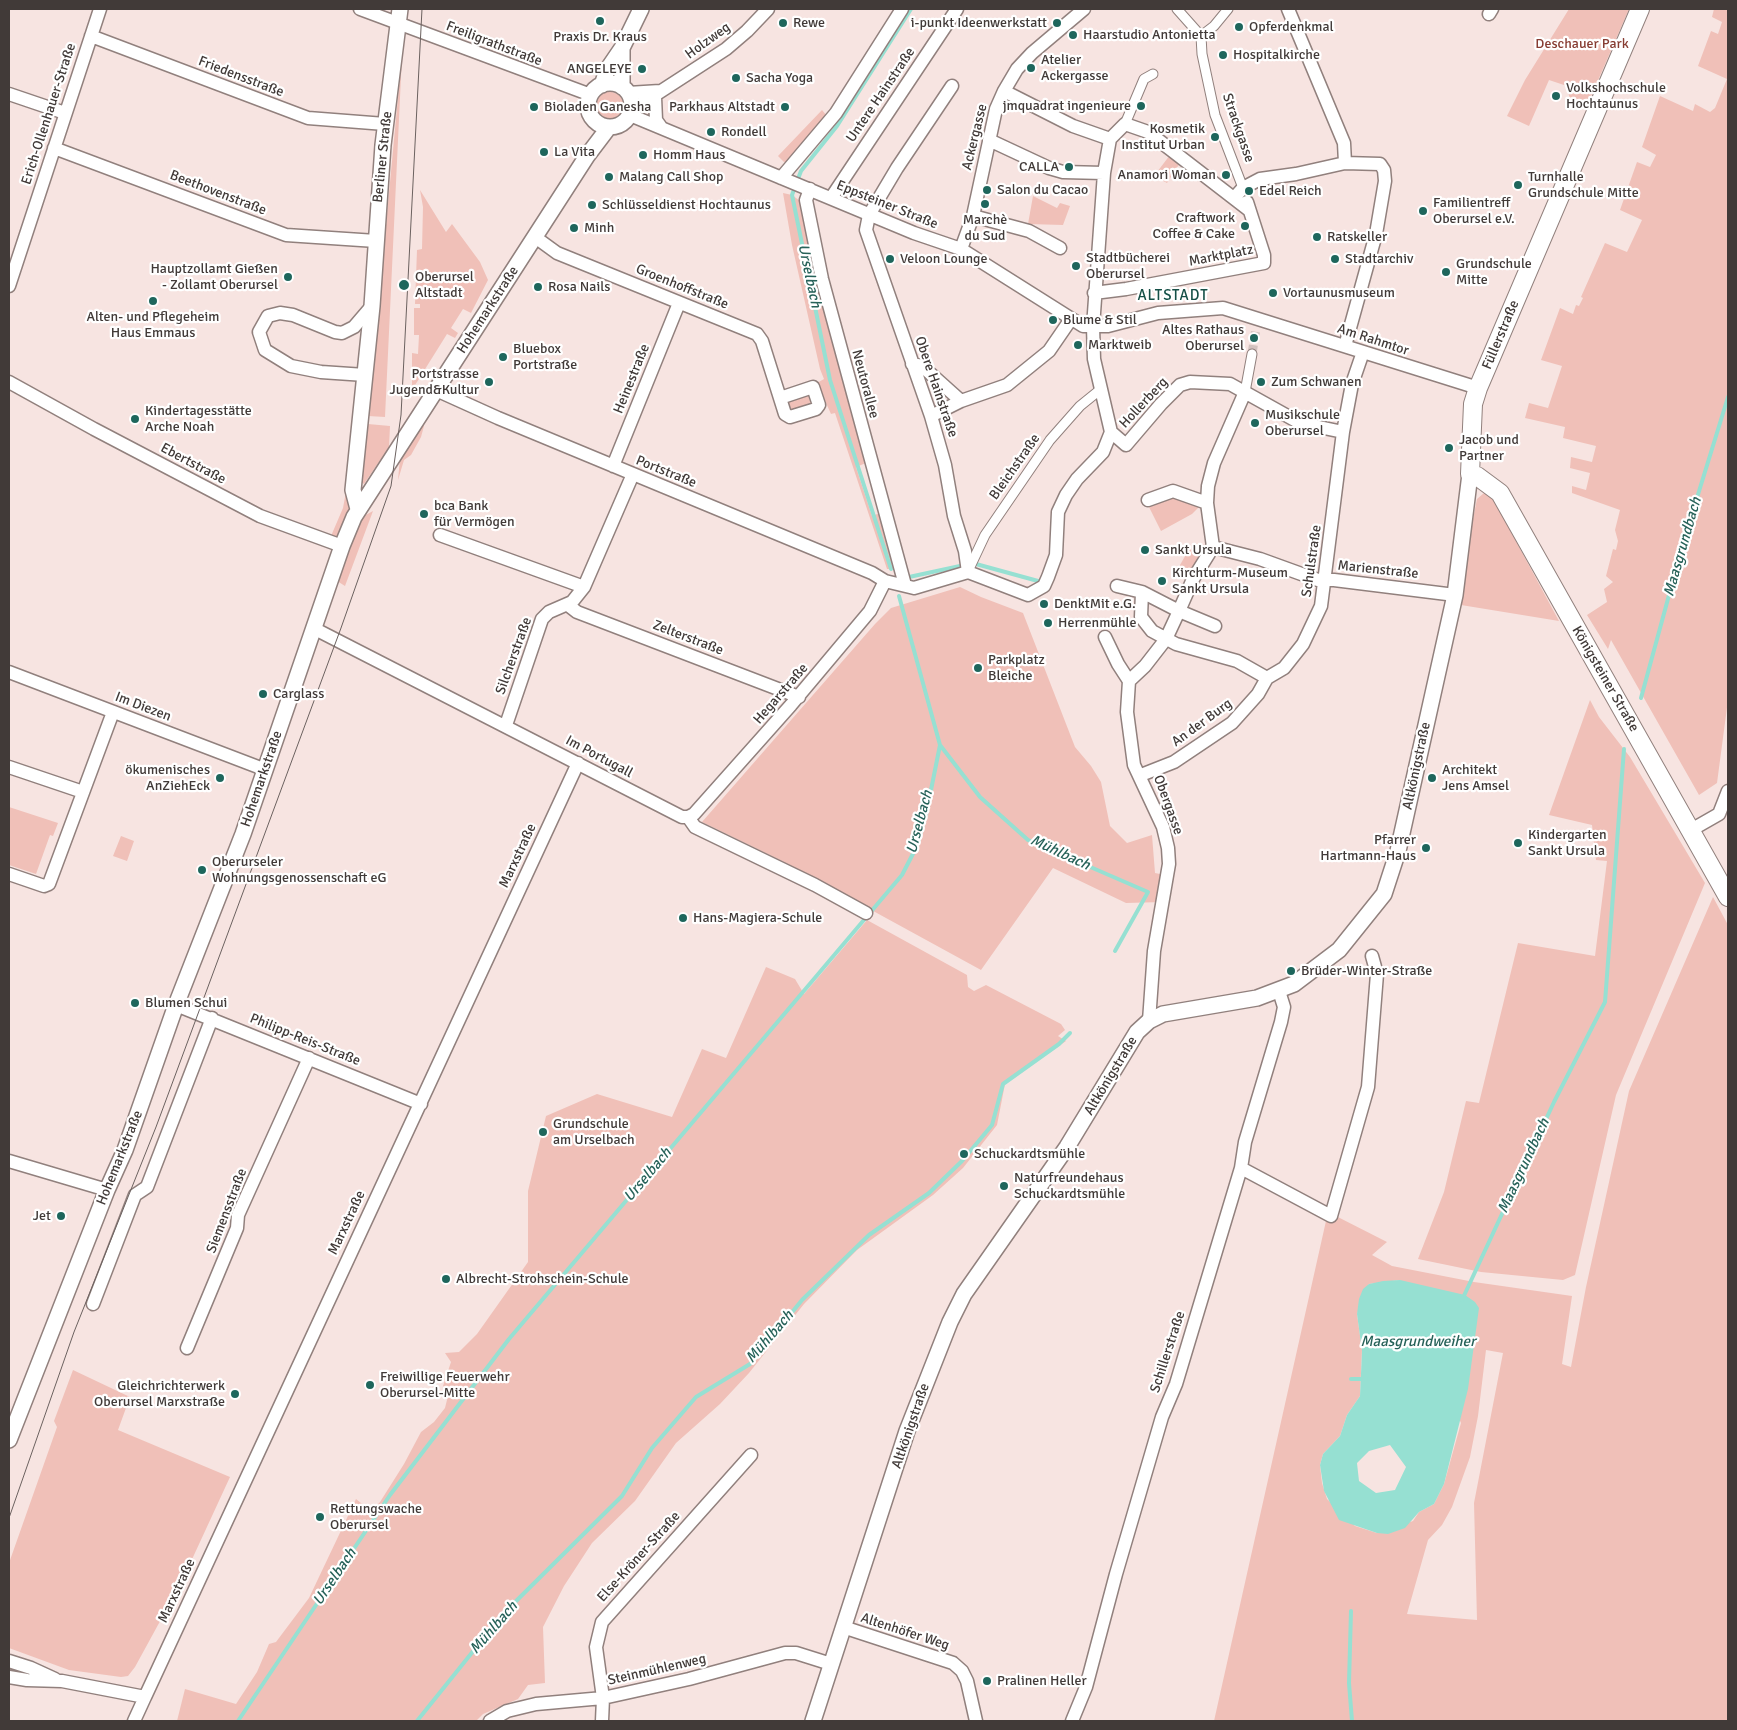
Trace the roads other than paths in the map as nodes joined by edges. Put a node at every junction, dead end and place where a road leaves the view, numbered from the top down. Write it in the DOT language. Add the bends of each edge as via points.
graph roads {
  1 [pos="100,9"];
  2 [pos="360,9"];
  3 [pos="640,9"];
  4 [pos="768,9"];
  5 [pos="902,9"];
  6 [pos="957,9"];
  7 [pos="1084,9"];
  8 [pos="1177,9"];
  9 [pos="1228,9"];
  10 [pos="1288,9"];
  11 [pos="1640,9"];
  12 [pos="399,16"];
  13 [pos="91,36"];
  14 [pos="1201,36"];
  15 [pos="622,48"];
  16 [pos="1153,74"];
  17 [pos="952,86"];
  18 [pos="596,90"];
  19 [pos="625,90"];
  20 [pos="1004,91"];
  21 [pos="9,94"];
  22 [pos="657,94"];
  23 [pos="65,113"];
  24 [pos="631,113"];
  25 [pos="385,124"];
  26 [pos="602,124"];
  27 [pos="1125,124"];
  28 [pos="661,127"];
  29 [pos="1110,139"];
  30 [pos="989,140"];
  31 [pos="54,148"];
  32 [pos="1345,162"];
  33 [pos="1104,173"];
  34 [pos="796,184"];
  35 [pos="1243,188"];
  36 [pos="831,198"];
  37 [pos="1234,198"];
  38 [pos="1249,210"];
  39 [pos="869,215"];
  40 [pos="973,216"];
  41 [pos="535,237"];
  42 [pos="376,241"];
  43 [pos="1060,248"];
  44 [pos="961,249"];
  45 [pos="14,253"];
  46 [pos="1264,263"];
  47 [pos="9,286"];
  48 [pos="1094,293"];
  49 [pos="679,303"];
  50 [pos="372,306"];
  51 [pos="1071,319"];
  52 [pos="1093,327"];
  53 [pos="1345,346"];
  54 [pos="1363,352"];
  55 [pos="1252,354"];
  56 [pos="912,364"];
  57 [pos="365,375"];
  58 [pos="9,382"];
  59 [pos="1478,388"];
  60 [pos="1101,389"];
  61 [pos="436,390"];
  62 [pos="1245,392"];
  63 [pos="780,398"];
  64 [pos="961,401"];
  65 [pos="932,416"];
  66 [pos="1112,432"];
  67 [pos="1343,432"];
  68 [pos="613,466"];
  69 [pos="633,474"];
  70 [pos="1470,474"];
  71 [pos="1148,500"];
  72 [pos="1207,503"];
  73 [pos="358,509"];
  74 [pos="440,535"];
  75 [pos="342,546"];
  76 [pos="1213,547"];
  77 [pos="968,572"];
  78 [pos="1326,580"];
  79 [pos="885,581"];
  80 [pos="905,585"];
  81 [pos="1117,586"];
  82 [pos="584,587"];
  83 [pos="1142,592"];
  84 [pos="1455,595"];
  85 [pos="568,605"];
  86 [pos="1178,611"];
  87 [pos="1215,626"];
  88 [pos="315,629"];
  89 [pos="1105,637"];
  90 [pos="1166,639"];
  91 [pos="9,672"];
  92 [pos="1267,678"];
  93 [pos="1129,681"];
  94 [pos="799,697"];
  95 [pos="113,712"];
  96 [pos="506,725"];
  97 [pos="578,763"];
  98 [pos="9,767"];
  99 [pos="266,770"];
  100 [pos="1140,775"];
  101 [pos="1728,791"];
  102 [pos="83,792"];
  103 [pos="688,817"];
  104 [pos="1691,830"];
  105 [pos="9,874"];
  106 [pos="1728,897"];
  107 [pos="866,913"];
  108 [pos="1372,956"];
  109 [pos="1279,992"];
  110 [pos="176,1005"];
  111 [pos="212,1018"];
  112 [pos="1149,1021"];
  113 [pos="309,1058"];
  114 [pos="421,1104"];
  115 [pos="9,1161"];
  116 [pos="1240,1168"];
  117 [pos="107,1190"];
  118 [pos="93,1304"];
  119 [pos="187,1348"];
  120 [pos="9,1440"];
  121 [pos="751,1455"];
  122 [pos="843,1627"];
  123 [pos="9,1661"];
  124 [pos="831,1664"];
  125 [pos="9,1677"];
  126 [pos="62,1681"];
  127 [pos="145,1697"];
  128 [pos="603,1698"];
  129 [pos="134,1721"];
  130 [pos="490,1721"];
  131 [pos="602,1721"];
  132 [pos="813,1721"];
  133 [pos="976,1721"];
  134 [pos="1072,1721"];
  1 -- 13 [label="street, Erich-Ollenhauer-Straße"];
  2 -- 12 [label="street, Freiligrathstraße"];
  3 -- 15 [label="street"];
  4 -- 22 [label="street, Holzweg" via="726,48"];
  5 -- 34 [label="street" via="836,113"];
  6 -- 36 [label="street, Untere Hainstraße"];
  7 -- 20 [label="street, Ackergasse" via="1032,53"];
  8 -- 14 [label="street"];
  9 -- 14 [label="street"];
  10 -- 32 [label="street" via="1344,143"];
  11 -- 59 [label="main road, Füllerstraße"];
  12 -- 18 [label="street, Freiligrathstraße"];
  12 -- 25 [label="street, Berliner Straße"];
  13 -- 23 [label="street, Erich-Ollenhauer-Straße"];
  13 -- 25 [label="street, Friedensstraße" via="308,118"];
  14 -- 35 [label="street, Strackgasse" via="1203,62 1215,115"];
  15 -- 18 [label="street"];
  15 -- 19 [label="street"];
  16 -- 27 [label="street" via="1144,79"];
  17 -- 39 [label="street"];
  18 -- 19 [label="street" via="614,84"];
  18 -- 26 [label="street" via="589,109"];
  19 -- 22 [label="street, Holzweg"];
  19 -- 24 [label="street" via="632,104"];
  20 -- 29 [label="street" via="1073,126"];
  20 -- 30 [label="street, Ackergasse" via="996,108"];
  21 -- 23 [label="street"];
  22 -- 24 [label="street, Holzweg"];
  22 -- 28 [label="street" via="656,120"];
  23 -- 31 [label="street, Erich-Ollenhauer-Straße"];
  24 -- 26 [label="street" via="619,126"];
  24 -- 28 [label="street, Eppsteiner Straße"];
  25 -- 42 [label="street, Berliner Straße"];
  26 -- 41 [label="street, Hohemarkstraße" via="587,156"];
  27 -- 29 [label="street"];
  27 -- 37 [label="street" via="1148,132 1219,190"];
  28 -- 34 [label="street, Eppsteiner Straße"];
  29 -- 33 [label="street, Hollerberg"];
  30 -- 33 [label="street" via="1049,168 1063,172"];
  30 -- 40 [label="street, Ackergasse"];
  31 -- 42 [label="street, Beethovenstraße" via="286,235"];
  31 -- 45 [label="street, Erich-Ollenhauer-Straße"];
  32 -- 35 [label="street" via="1260,179"];
  32 -- 53 [label="street" via="1380,164 1385,181 1376,234"];
  33 -- 48 [label="street, Hollerberg"];
  34 -- 36 [label="street, Eppsteiner Straße"];
  34 -- 80 [label="street, Neutorallee" via="806,200 822,279"];
  35 -- 37 [label="street"];
  35 -- 38 [label="street, Strackgasse"];
  36 -- 39 [label="street, Eppsteiner Straße"];
  37 -- 38 [label="street"];
  38 -- 46 [label="street, Strackgasse"];
  39 -- 44 [label="street, Eppsteiner Straße"];
  39 -- 56 [label="street, Obere Hainstraße" via="866,230"];
  40 -- 43 [label="street" via="1029,231"];
  40 -- 44 [label="street, Ackergasse"];
  41 -- 49 [label="street, Groenhoffstraße" via="557,253"];
  41 -- 61 [label="street, Hohemarkstraße"];
  42 -- 50 [label="street, Berliner Straße"];
  44 -- 51 [label="street, Eppsteiner Straße"];
  45 -- 47 [label="street, Erich-Ollenhauer-Straße"];
  46 -- 48 [label="street, Marktplatz"];
  48 -- 52 [label="street, Hollerberg"];
  49 -- 63 [label="street, Groenhoffstraße" via="757,334"];
  49 -- 68 [label="street, Heinestraße"];
  50 -- 57 [label="street, Berliner Straße"];
  50 -- 57 [label="street" via="354,328 342,333 280,313 268,316 259,332 265,350 291,366"];
  51 -- 52 [label="street, Eppsteiner Straße"];
  51 -- 64 [label="street" via="1049,351 1006,385"];
  52 -- 53 [label="street, Am Rahmtor" via="1183,309 1223,308 1258,324"];
  52 -- 60 [label="street, Hollerberg" via="1094,359"];
  53 -- 54 [label="street, Am Rahmtor"];
  54 -- 59 [label="street, Am Rahmtor"];
  54 -- 67 [label="street, Schulstraße" via="1352,384"];
  55 -- 62 [label="street"];
  56 -- 64 [label="street" via="922,366"];
  56 -- 65 [label="street, Obere Hainstraße"];
  57 -- 73 [label="street, Berliner Straße" via="352,490"];
  58 -- 75 [label="street, Ebertstraße" via="260,516"];
  59 -- 70 [label="main road, Füllerstraße" via="1473,404"];
  60 -- 66 [label="street, Hollerberg"];
  60 -- 77 [label="street, Bleichstraße" via="1080,406 1025,474 976,551"];
  61 -- 68 [label="street, Portstraße"];
  61 -- 73 [label="street, Hohemarkstraße"];
  62 -- 66 [label="street, Hollerberg" via="1230,384 1190,382 1180,385 1126,445"];
  62 -- 67 [label="street, Hollerberg" via="1300,423"];
  62 -- 72 [label="street" via="1214,463"];
  64 -- 65 [label="street"];
  65 -- 77 [label="street, Obere Hainstraße"];
  66 -- 77 [label="street, Hollerberg" via="1102,452 1077,478 1058,512 1056,556 1046,582 1028,596"];
  67 -- 78 [label="street, Schulstraße"];
  68 -- 69 [label="street, Portstraße"];
  69 -- 79 [label="street, Portstraße"];
  69 -- 82 [label="street, Silcherstraße"];
  70 -- 84 [label="street, Altkönigstraße"];
  70 -- 104 [label="main road, Königsteiner Straße" via="1500,494"];
  71 -- 72 [label="street" via="1173,491"];
  72 -- 76 [label="street"];
  73 -- 75 [label="street, Hohemarkstraße"];
  74 -- 82 [label="street"];
  75 -- 88 [label="street, Hohemarkstraße"];
  76 -- 78 [label="street, Marienstraße"];
  76 -- 86 [label="street"];
  77 -- 80 [label="street, Portstraße" via="914,588"];
  78 -- 84 [label="street, Marienstraße"];
  78 -- 92 [label="street, Schulstraße" via="1321,606 1303,644 1284,668"];
  79 -- 80 [label="street, Portstraße"];
  79 -- 94 [label="street, Hegarstraße" via="870,611"];
  81 -- 83 [label="street"];
  82 -- 85 [label="street, Silcherstraße"];
  83 -- 86 [label="street"];
  83 -- 90 [label="street" via="1141,618 1152,631"];
  84 -- 109 [label="street, Altkönigstraße" via="1388,887 1380,902 1339,950 1312,973"];
  85 -- 94 [label="street, Zelterstraße" via="577,612"];
  85 -- 96 [label="street, Silcherstraße" via="549,612 542,619"];
  86 -- 87 [label="street"];
  86 -- 90 [label="street"];
  88 -- 96 [label="street, Im Portugall"];
  88 -- 99 [label="street, Hohemarkstraße"];
  89 -- 93 [label="street"];
  90 -- 92 [label="street" via="1237,661"];
  90 -- 93 [label="street"];
  91 -- 95 [label="street, Im Diezen"];
  92 -- 100 [label="street, An der Burg" via="1258,694 1232,723 1174,762"];
  93 -- 100 [label="street, Obergasse" via="1128,734 1134,765"];
  94 -- 103 [label="street, Hegarstraße"];
  95 -- 99 [label="street, Im Diezen"];
  95 -- 102 [label="street"];
  96 -- 97 [label="street, Im Portugall"];
  97 -- 103 [label="street, Im Portugall" via="682,817"];
  97 -- 114 [label="street, Marxstraße"];
  98 -- 102 [label="street"];
  99 -- 110 [label="street, Hohemarkstraße"];
  100 -- 112 [label="street, Obergasse" via="1162,828 1169,864 1154,951"];
  101 -- 104 [label="street" via="1719,814"];
  102 -- 105 [label="street" via="49,884 44,886"];
  103 -- 107 [label="street, Im Portugall" via="695,827"];
  104 -- 106 [label="main road, Königsteiner Straße"];
  108 -- 116 [label="street" via="1377,974 1368,1087 1331,1216"];
  109 -- 112 [label="street, Altkönigstraße" via="1163,1014"];
  109 -- 116 [label="street, Schillerstraße" via="1284,1007 1281,1022"];
  110 -- 111 [label="street, Philipp-Reis-Straße"];
  110 -- 117 [label="street, Hohemarkstraße" via="125,1150"];
  111 -- 113 [label="street, Philipp-Reis-Straße"];
  111 -- 118 [label="street, Hohemarkstraße" via="147,1187 135,1195"];
  112 -- 122 [label="street, Altkönigstraße" via="1137,1032 1067,1147 964,1294 907,1431"];
  113 -- 114 [label="street, Philipp-Reis-Straße"];
  113 -- 119 [label="street, Siemensstraße" via="238,1215 237,1228"];
  114 -- 127 [label="street, Marxstraße"];
  115 -- 117 [label="street"];
  116 -- 134 [label="street, Schillerstraße" via="1176,1384 1162,1417 1086,1687"];
  117 -- 120 [label="street, Hohemarkstraße"];
  121 -- 128 [label="street, Else-Kröner-Straße" via="602,1622 596,1647"];
  122 -- 124 [label="street, Altkönigstraße"];
  122 -- 133 [label="street, Altenhöfer Weg" via="953,1663 967,1682"];
  123 -- 126 [label="street"];
  124 -- 128 [label="street, Steinmühlenweg" via="796,1653 785,1653"];
  124 -- 132 [label="street, Altkönigstraße"];
  125 -- 126 [label="street"];
  126 -- 127 [label="street"];
  127 -- 129 [label="street, Marxstraße"];
  128 -- 130 [label="street, Steinmühlenweg" via="536,1704 508,1711"];
  128 -- 131 [label="street, Else-Kröner-Straße"];
}
